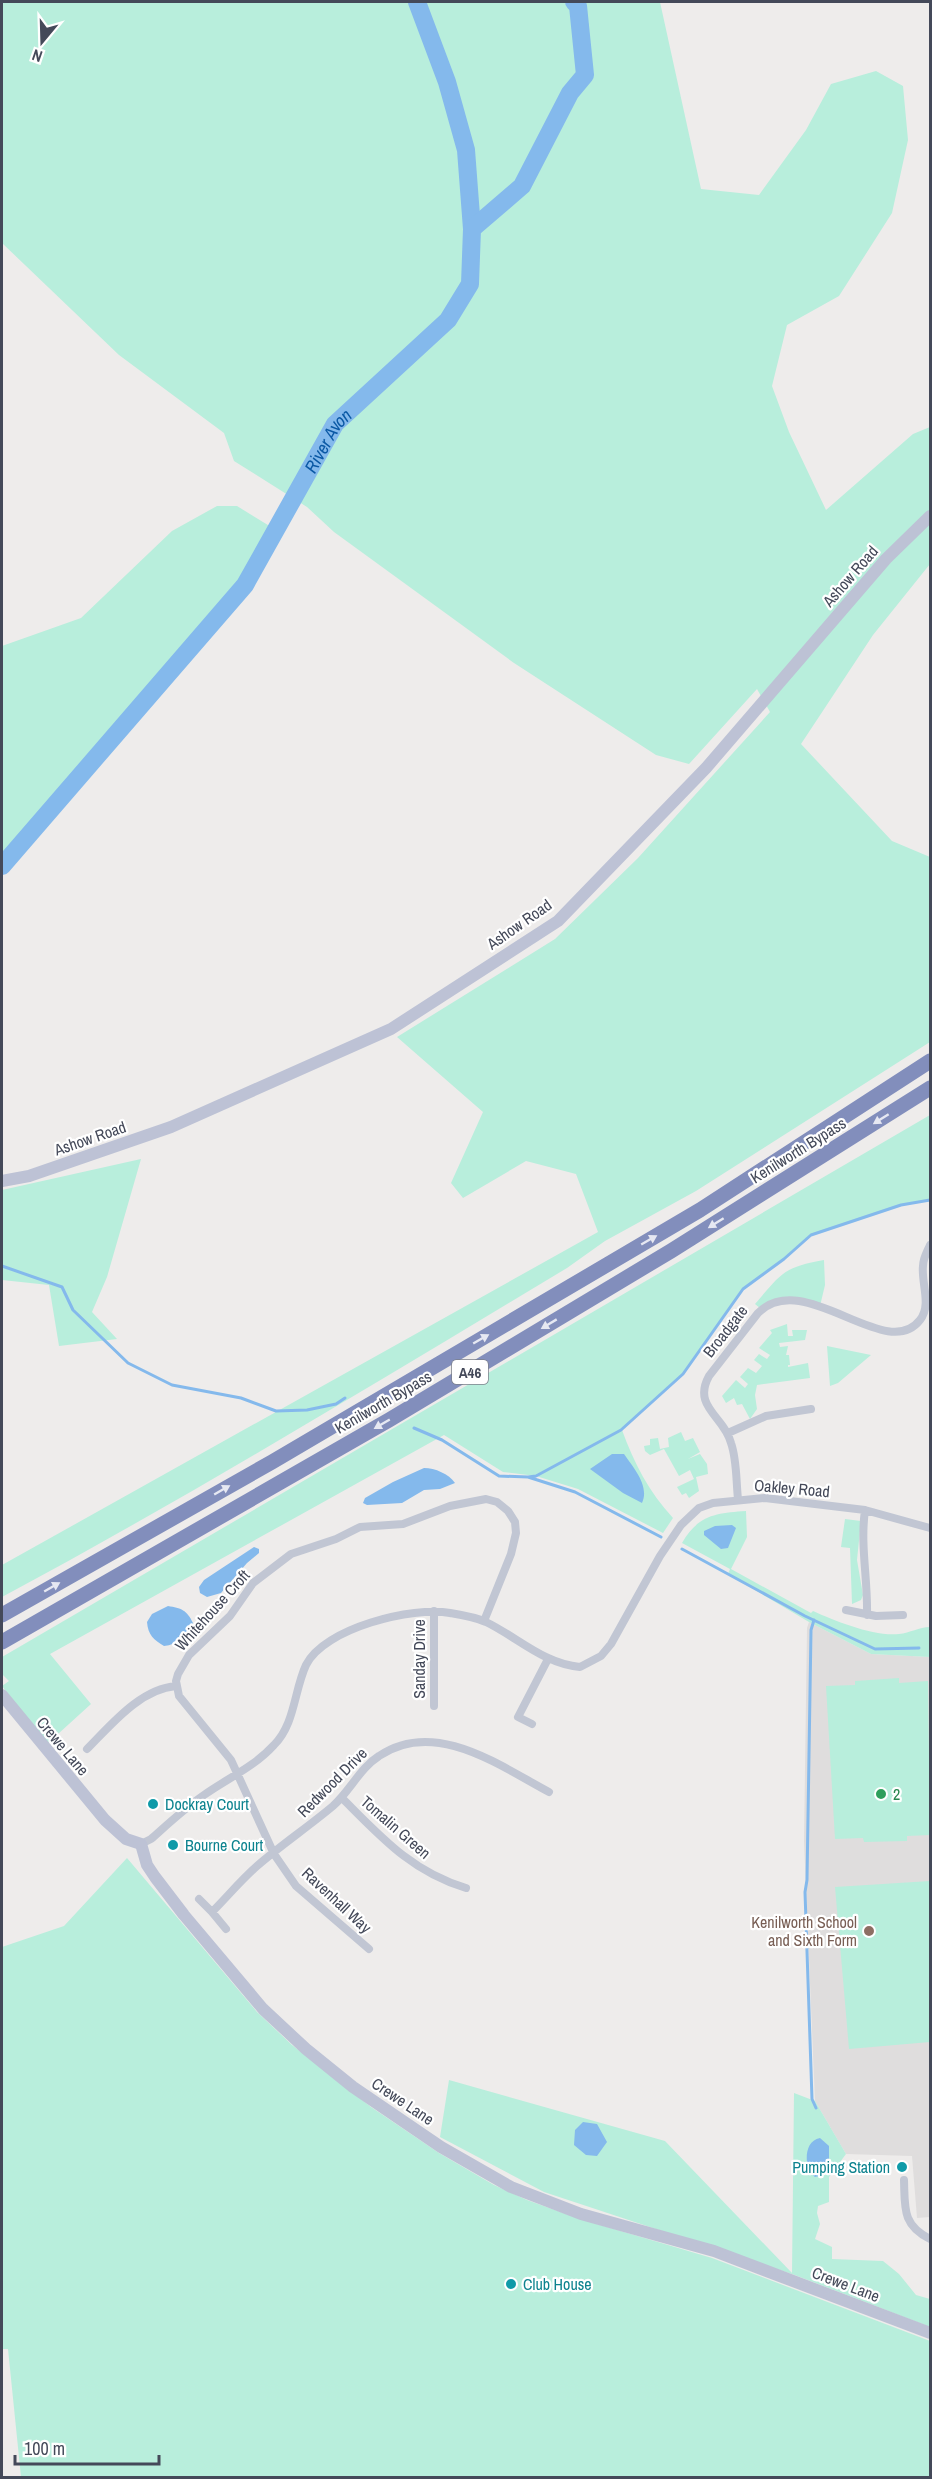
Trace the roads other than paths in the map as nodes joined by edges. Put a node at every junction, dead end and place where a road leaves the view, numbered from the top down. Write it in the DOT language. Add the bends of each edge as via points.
graph roads {
  1 [pos="930,516"];
  2 [pos="930,1061"];
  3 [pos="930,1088"];
  4 [pos="2,1181"];
  5 [pos="930,1245"];
  6 [pos="811,1409"];
  7 [pos="728,1433"];
  8 [pos="738,1499"];
  9 [pos="865,1510"];
  10 [pos="930,1528"];
  11 [pos="846,1610"];
  12 [pos="434,1611"];
  13 [pos="2,1615"];
  14 [pos="867,1615"];
  15 [pos="903,1615"];
  16 [pos="484,1621"];
  17 [pos="2,1642"];
  18 [pos="548,1659"];
  19 [pos="176,1686"];
  20 [pos="2,1695"];
  21 [pos="434,1707"];
  22 [pos="532,1724"];
  23 [pos="87,1749"];
  24 [pos="237,1775"];
  25 [pos="549,1792"];
  26 [pos="342,1798"];
  27 [pos="141,1844"];
  28 [pos="274,1854"];
  29 [pos="466,1888"];
  30 [pos="199,1899"];
  31 [pos="212,1912"];
  32 [pos="226,1929"];
  33 [pos="369,1949"];
  34 [pos="904,2180"];
  35 [pos="930,2239"];
  36 [pos="930,2333"];
  1 -- 4 [label="main road, Ashow Road" via="886,559 706,768 558,921 391,1029 171,1127 29,1176"];
  13 -- 2 [label="highway, Kenilworth Bypass / A46, one-way" via="272,1462 700,1210"];
  3 -- 17 [label="highway, Kenilworth Bypass / A46, one-way" via="671,1251 389,1420"];
  5 -- 7 [label="street, Broadgate" via="923,1266 924,1312 907,1329 869,1327 828,1308 803,1302 781,1301 761,1309 704,1385 705,1403"];
  6 -- 7 [label="street" via="766,1416"];
  7 -- 8 [label="street, Broadgate"];
  8 -- 9 [label="street, Oakley Road" via="765,1498"];
  8 -- 18 [label="street, Oakley Road" via="713,1503 688,1516 601,1656 580,1667"];
  9 -- 10 [label="street, Oakley Road"];
  9 -- 14 [label="street" via="862,1547"];
  11 -- 14 [label="street"];
  12 -- 16 [label="street"];
  12 -- 21 [label="street, Sanday Drive"];
  12 -- 24 [label="street" via="404,1613 367,1624 321,1647 307,1664 292,1715 281,1736 262,1757"];
  14 -- 15 [label="street"];
  16 -- 18 [label="street"];
  16 -- 19 [label="street, Whitehouse Croft" via="516,1533 508,1510 486,1499 450,1506 403,1524 360,1527 291,1554 253,1583 230,1616 189,1655"];
  18 -- 22 [label="street" via="518,1717"];
  19 -- 23 [label="street" via="158,1689 141,1700"];
  19 -- 24 [label="street" via="183,1702 225,1750"];
  20 -- 27 [label="main road, Crewe Lane" via="105,1820 126,1839"];
  24 -- 27 [label="street" via="204,1794"];
  24 -- 28 [label="street, Ravenhall Way"];
  25 -- 26 [label="street, Redwood Drive" via="518,1780 463,1749 434,1742 414,1743 381,1754"];
  26 -- 28 [label="street, Redwood Drive"];
  26 -- 29 [label="street, Tomalin Green" via="419,1869"];
  27 -- 36 [label="main road, Crewe Lane" via="155,1877 263,2009 352,2087 441,2147 511,2187 581,2214 714,2251"];
  28 -- 31 [label="street, Redwood Drive"];
  28 -- 33 [label="street, Ravenhall Way" via="296,1886"];
  30 -- 31 [label="street"];
  31 -- 32 [label="street"];
  34 -- 35 [label="street" via="908,2221"];
}
